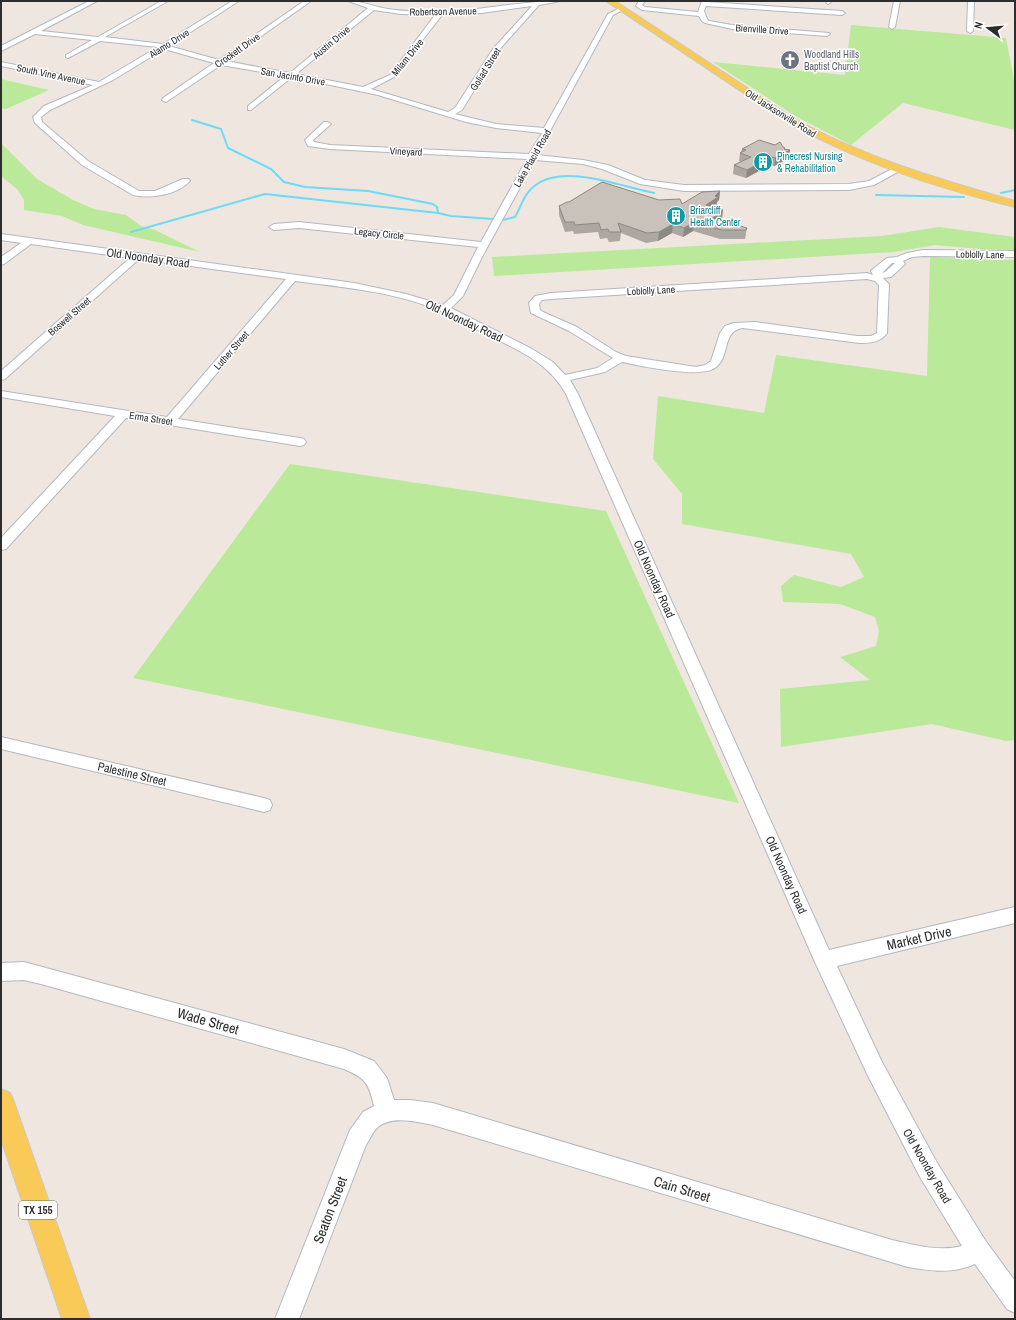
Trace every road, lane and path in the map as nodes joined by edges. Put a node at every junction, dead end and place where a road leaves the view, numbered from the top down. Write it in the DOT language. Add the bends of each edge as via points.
graph roads {
  1 [pos="94,1"];
  2 [pos="165,1"];
  3 [pos="236,1"];
  4 [pos="308,1"];
  5 [pos="351,1"];
  6 [pos="558,1"];
  7 [pos="610,1"];
  8 [pos="642,1"];
  9 [pos="897,1"];
  10 [pos="971,1"];
  11 [pos="704,3"];
  12 [pos="537,4"];
  13 [pos="373,7"];
  14 [pos="622,9"];
  15 [pos="440,13"];
  16 [pos="842,13"];
  17 [pos="702,14"];
  18 [pos="892,27"];
  19 [pos="970,31"];
  20 [pos="36,32"];
  21 [pos="827,34"];
  22 [pos="100,38"];
  23 [pos="165,46"];
  24 [pos="1,49"];
  25 [pos="68,56"];
  26 [pos="219,63"];
  27 [pos="1,64"];
  28 [pos="292,75"];
  29 [pos="100,84"];
  30 [pos="364,90"];
  31 [pos="166,100"];
  32 [pos="251,108"];
  33 [pos="448,116"];
  34 [pos="327,124"];
  35 [pos="547,131"];
  36 [pos="84,150"];
  37 [pos="73,152"];
  38 [pos="531,157"];
  39 [pos="899,169"];
  40 [pos="186,181"];
  41 [pos="1015,204"];
  42 [pos="274,227"];
  43 [pos="1,238"];
  44 [pos="29,241"];
  45 [pos="484,245"];
  46 [pos="1015,254"];
  47 [pos="137,256"];
  48 [pos="1,262"];
  49 [pos="877,277"];
  50 [pos="292,278"];
  51 [pos="444,309"];
  52 [pos="620,358"];
  53 [pos="1,377"];
  54 [pos="564,378"];
  55 [pos="1,394"];
  56 [pos="123,414"];
  57 [pos="170,421"];
  58 [pos="300,442"];
  59 [pos="1,546"];
  60 [pos="1,743"];
  61 [pos="264,805"];
  62 [pos="1015,915"];
  63 [pos="824,960"];
  64 [pos="1,972"];
  65 [pos="1,1102"];
  66 [pos="386,1112"];
  67 [pos="977,1248"];
  68 [pos="1015,1301"];
  69 [pos="76,1319"];
  70 [pos="287,1319"];
  1 -- 20 [label="street"];
  2 -- 22 [label="street"];
  3 -- 23 [label="street, Alamo Drive"];
  4 -- 26 [label="street, Crockett Drive"];
  5 -- 13 [label="street, Robertson Avenue"];
  6 -- 12 [label="street, Robertson Avenue"];
  7 -- 14 [label="main road, Old Jacksonville Road"];
  8 -- 17 [label="street" via="640,8"];
  9 -- 18 [label="street"];
  10 -- 19 [label="street"];
  11 -- 16 [label="street"];
  11 -- 17 [label="street"];
  12 -- 15 [label="street, Robertson Avenue"];
  12 -- 33 [label="street, Goliad Street" via="495,50 458,110"];
  13 -- 15 [label="street, Robertson Avenue" via="404,12"];
  13 -- 28 [label="street, Austin Drive"];
  14 -- 35 [label="street, Lake Placid Road" via="611,14"];
  14 -- 39 [label="main road, Old Jacksonville Road" via="796,124 846,149"];
  15 -- 30 [label="street, Milam Drive" via="392,76"];
  17 -- 21 [label="street, Bienville Drive" via="707,22 724,26"];
  20 -- 22 [label="street, San Jacinto Drive"];
  20 -- 24 [label="street"];
  22 -- 23 [label="street, San Jacinto Drive"];
  22 -- 25 [label="street"];
  23 -- 26 [label="street, San Jacinto Drive"];
  23 -- 29 [label="street, Alamo Drive"];
  26 -- 28 [label="street, San Jacinto Drive"];
  26 -- 31 [label="street, Crockett Drive"];
  27 -- 29 [label="street, South Vine Avenue"];
  28 -- 30 [label="street, San Jacinto Drive"];
  28 -- 32 [label="street, Austin Drive"];
  29 -- 37 [label="street, Alamo Drive" via="50,107 38,116 39,123"];
  30 -- 33 [label="street, San Jacinto Drive"];
  33 -- 35 [label="street, San Jacinto Drive" via="492,125"];
  34 -- 38 [label="street, Vineyard" via="313,134 309,140 311,144"];
  35 -- 38 [label="street, Lake Placid Road"];
  36 -- 37 [label="street"];
  37 -- 40 [label="street" via="85,163 140,195 171,189"];
  38 -- 39 [label="street" via="590,163 651,184 693,189 848,187 871,183"];
  38 -- 45 [label="street, Lake Placid Road"];
  39 -- 41 [label="main road, Old Jacksonville Road"];
  42 -- 45 [label="street, Legacy Circle" via="299,225"];
  43 -- 44 [label="street, Old Noonday Road"];
  44 -- 47 [label="street, Old Noonday Road"];
  44 -- 48 [label="street"];
  45 -- 51 [label="street, Lake Placid Road" via="458,296"];
  46 -- 49 [label="street, Loblolly Lane" via="910,255 898,260 900,264 888,275"];
  47 -- 50 [label="street, Old Noonday Road"];
  47 -- 53 [label="street, Boswell Street"];
  49 -- 52 [label="street, Loblolly Lane" via="885,286 882,333 876,338 857,339 739,325 726,331 716,363 703,369"];
  49 -- 52 [label="street, Loblolly Lane" via="544,296 536,300 534,307 539,314 573,329"];
  50 -- 51 [label="street, Old Noonday Road" via="392,293"];
  50 -- 57 [label="street, Luther Street"];
  51 -- 54 [label="street, Old Noonday Road" via="536,355"];
  52 -- 54 [label="street" via="599,372"];
  54 -- 63 [label="street, Old Noonday Road"];
  55 -- 56 [label="street, Erma Street"];
  56 -- 57 [label="street, Erma Street"];
  56 -- 59 [label="street"];
  57 -- 58 [label="street, Erma Street"];
  60 -- 61 [label="street, Palestine Street"];
  62 -- 63 [label="street, Market Drive"];
  63 -- 67 [label="street, Old Noonday Road" via="905,1128"];
  64 -- 66 [label="street, Wade Street" via="24,971 41,975 344,1059 367,1068 380,1085"];
  65 -- 69 [label="main road, TX 155"];
  66 -- 67 [label="street, Cain Street" via="404,1109 432,1114 914,1256 942,1261 968,1256"];
  66 -- 70 [label="street, Seaton Street" via="371,1118 358,1138"];
  67 -- 68 [label="street, Old Noonday Road"];
}
